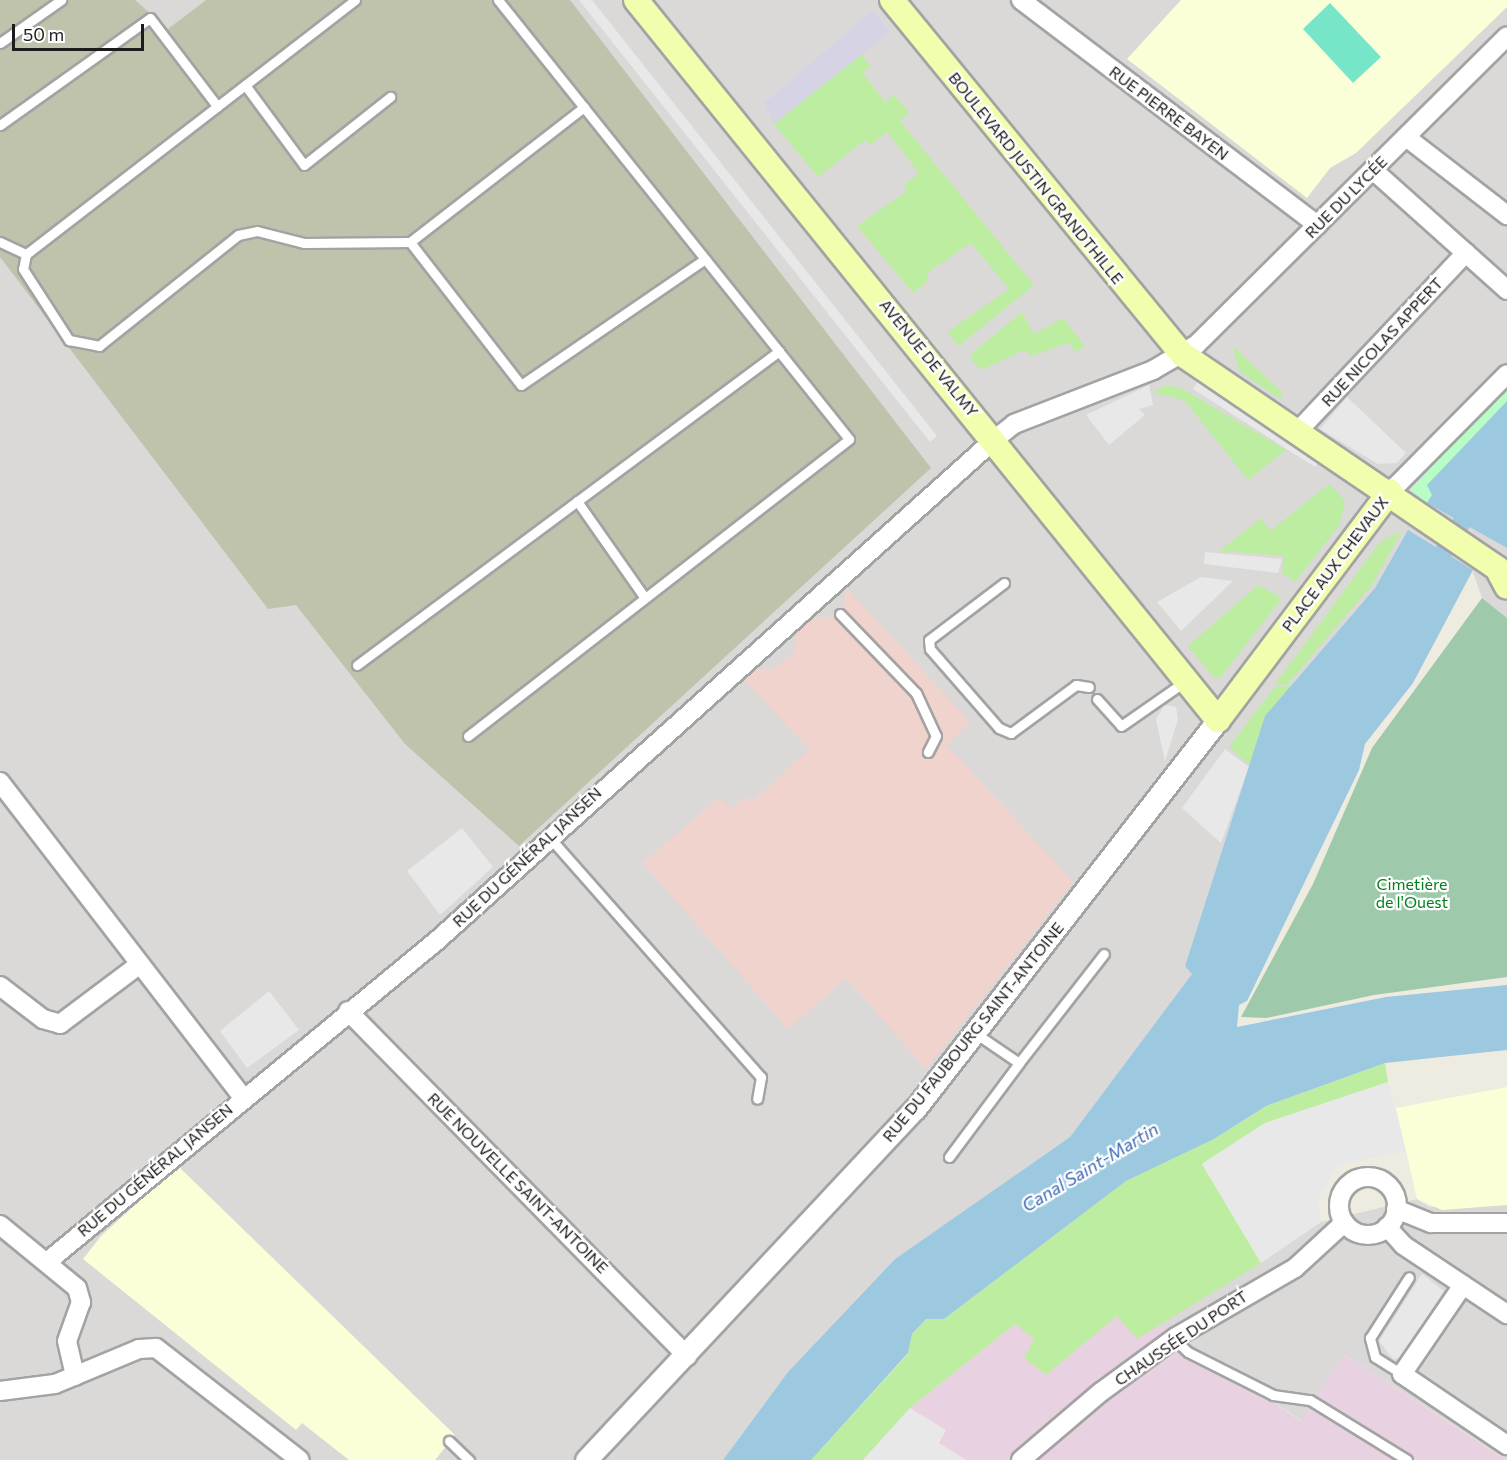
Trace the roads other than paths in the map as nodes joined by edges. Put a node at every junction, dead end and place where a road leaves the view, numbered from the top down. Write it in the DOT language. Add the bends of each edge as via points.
graph roads {
  1 [pos="61,0"];
  2 [pos="355,0"];
  3 [pos="498,0"];
  4 [pos="636,0"];
  5 [pos="892,0"];
  6 [pos="1022,0"];
  7 [pos="1507,36"];
  8 [pos="0,43"];
  9 [pos="245,85"];
  10 [pos="390,98"];
  11 [pos="217,106"];
  12 [pos="584,107"];
  13 [pos="1,121"];
  14 [pos="1406,137"];
  15 [pos="1373,170"];
  16 [pos="1507,215"];
  17 [pos="1317,225"];
  18 [pos="0,242"];
  19 [pos="410,242"];
  20 [pos="26,254"];
  21 [pos="1466,254"];
  22 [pos="705,259"];
  23 [pos="1507,290"];
  24 [pos="779,351"];
  25 [pos="1182,354"];
  26 [pos="1507,374"];
  27 [pos="1298,431"];
  28 [pos="995,439"];
  29 [pos="1398,498"];
  30 [pos="577,501"];
  31 [pos="1504,580"];
  32 [pos="1004,583"];
  33 [pos="645,598"];
  34 [pos="840,614"];
  35 [pos="357,665"];
  36 [pos="1186,680"];
  37 [pos="1089,687"];
  38 [pos="1097,699"];
  39 [pos="1218,720"];
  40 [pos="468,736"];
  41 [pos="927,753"];
  42 [pos="0,782"];
  43 [pos="548,836"];
  44 [pos="1104,954"];
  45 [pos="140,964"];
  46 [pos="0,986"];
  47 [pos="348,1011"];
  48 [pos="975,1032"];
  49 [pos="1019,1063"];
  50 [pos="242,1096"];
  51 [pos="757,1099"];
  52 [pos="949,1157"];
  53 [pos="1396,1209"];
  54 [pos="1344,1223"];
  55 [pos="1507,1223"];
  56 [pos="0,1225"];
  57 [pos="1387,1227"];
  58 [pos="47,1262"];
  59 [pos="1409,1277"];
  60 [pos="1463,1285"];
  61 [pos="1507,1314"];
  62 [pos="1174,1339"];
  63 [pos="687,1356"];
  64 [pos="1402,1374"];
  65 [pos="75,1376"];
  66 [pos="0,1391"];
  67 [pos="449,1441"];
  68 [pos="1507,1444"];
  69 [pos="300,1460"];
  70 [pos="469,1460"];
  71 [pos="586,1460"];
  72 [pos="1021,1460"];
  73 [pos="1407,1460"];
  1 -- 8 [label="lane"];
  2 -- 9 [label="lane"];
  3 -- 12 [label="lane"];
  4 -- 28 [label="main road, AVENUE DE VALMY"];
  5 -- 25 [label="main road, BOULEVARD JUSTIN GRANDTHILLE"];
  6 -- 17 [label="street, RUE PIERRE BAYEN"];
  7 -- 14 [label="street, RUE DU LYCÉE"];
  9 -- 10 [label="lane" via="304,165"];
  9 -- 11 [label="lane"];
  11 -- 13 [label="lane" via="150,18"];
  11 -- 20 [label="lane"];
  12 -- 19 [label="lane"];
  12 -- 22 [label="lane"];
  14 -- 15 [label="street, RUE DU LYCÉE"];
  14 -- 16 [label="street"];
  15 -- 17 [label="street, RUE DU LYCÉE"];
  15 -- 21 [label="street"];
  17 -- 25 [label="street, RUE DU LYCÉE"];
  18 -- 20 [label="lane"];
  19 -- 20 [label="lane" via="304,243 257,231 238,235 110,339 84,347 69,340 26,281"];
  19 -- 22 [label="lane" via="521,385"];
  21 -- 23 [label="street"];
  21 -- 27 [label="street, RUE NICOLAS APPERT"];
  22 -- 24 [label="lane"];
  24 -- 30 [label="lane"];
  24 -- 33 [label="lane" via="849,439"];
  25 -- 27 [label="main road, PLACE AUX CHEVAUX"];
  25 -- 28 [label="street, RUE DU GÉNÉRAL JANSEN" via="1014,424"];
  26 -- 29 [label="street"];
  27 -- 29 [label="main road, PLACE AUX CHEVAUX"];
  28 -- 36 [label="main road, AVENUE DE VALMY"];
  28 -- 43 [label="street, RUE DU GÉNÉRAL JANSEN"];
  29 -- 31 [label="main road"];
  29 -- 39 [label="main road, PLACE AUX CHEVAUX"];
  30 -- 33 [label="lane"];
  30 -- 35 [label="lane"];
  32 -- 37 [label="lane" via="930,640 930,649 999,728 1011,733 1024,729 1076,685"];
  33 -- 40 [label="lane"];
  34 -- 41 [label="lane" via="916,693 936,736"];
  36 -- 38 [label="lane" via="1122,726"];
  36 -- 39 [label="main road, AVENUE DE VALMY"];
  39 -- 48 [label="street, RUE DU FAUBOURG SAINT-ANTOINE"];
  42 -- 45 [label="street"];
  43 -- 47 [label="street, RUE DU GÉNÉRAL JANSEN" via="432,945"];
  43 -- 51 [label="lane" via="761,1077"];
  44 -- 49 [label="lane"];
  45 -- 46 [label="street" via="60,1024 43,1019"];
  45 -- 50 [label="street"];
  47 -- 50 [label="street, RUE DU GÉNÉRAL JANSEN"];
  47 -- 63 [label="street, RUE NOUVELLE SAINT-ANTOINE"];
  48 -- 49 [label="lane"];
  48 -- 63 [label="street, RUE DU FAUBOURG SAINT-ANTOINE" via="915,1109"];
  49 -- 52 [label="lane"];
  50 -- 58 [label="street, RUE DU GÉNÉRAL JANSEN"];
  53 -- 54 [label="street" via="1384,1182 1356,1180 1341,1194"];
  53 -- 55 [label="street" via="1431,1223"];
  53 -- 57 [label="street"];
  54 -- 57 [label="street" via="1365,1235"];
  54 -- 62 [label="street, CHAUSSÉE DU PORT" via="1296,1268"];
  56 -- 58 [label="street"];
  57 -- 60 [label="street" via="1403,1245"];
  58 -- 65 [label="street" via="77,1288 81,1302 67,1341"];
  59 -- 64 [label="lane" via="1370,1338 1375,1357"];
  60 -- 61 [label="street"];
  60 -- 64 [label="street"];
  62 -- 72 [label="street, CHAUSSÉE DU PORT"];
  62 -- 73 [label="lane" via="1188,1352 1273,1395 1310,1400"];
  63 -- 71 [label="street, RUE DU FAUBOURG SAINT-ANTOINE"];
  64 -- 68 [label="street"];
  65 -- 66 [label="street" via="34,1390"];
  65 -- 69 [label="street" via="139,1349 156,1348"];
  67 -- 70 [label="lane"];
}
